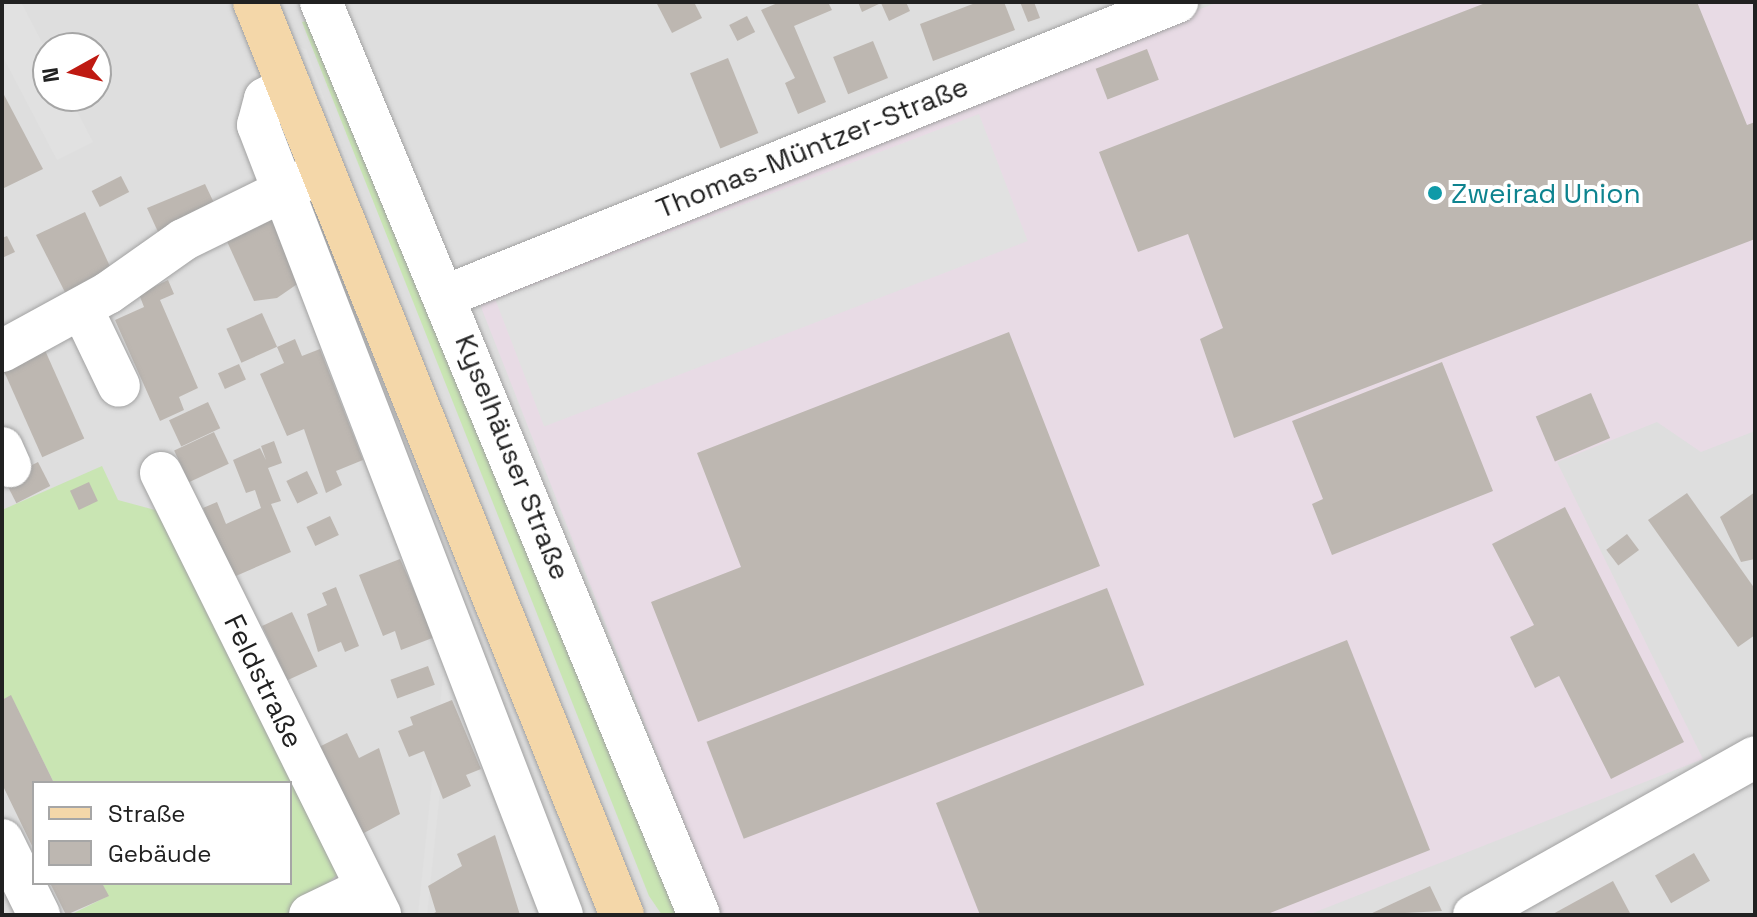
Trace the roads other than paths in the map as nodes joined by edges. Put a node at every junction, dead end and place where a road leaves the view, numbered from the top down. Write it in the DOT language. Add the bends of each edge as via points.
graph roads {
  1 [pos="255,2"];
  2 [pos="321,2"];
  3 [pos="1177,2"];
  4 [pos="290,86"];
  5 [pos="323,171"];
  6 [pos="283,189"];
  7 [pos="448,295"];
  8 [pos="82,309"];
  9 [pos="2,351"];
  10 [pos="119,386"];
  11 [pos="161,473"];
  12 [pos="1755,757"];
  13 [pos="2,840"];
  14 [pos="373,901"];
  15 [pos="39,915"];
  16 [pos="310,915"];
  17 [pos="562,915"];
  18 [pos="622,915"];
  19 [pos="699,915"];
  20 [pos="1474,915"];
  1 -- 4 [label="main road"];
  2 -- 7 [label="street, Kyselhäuser Straße"];
  3 -- 7 [label="street, Thomas-Müntzer-Straße"];
  4 -- 5 [label="main road"];
  4 -- 6 [label="street" via="265,99 257,114"];
  5 -- 6 [label="street"];
  5 -- 18 [label="main road"];
  6 -- 8 [label="street" via="183,240"];
  6 -- 17 [label="street"];
  7 -- 19 [label="street, Kyselhäuser Straße"];
  8 -- 9 [label="street"];
  8 -- 10 [label="street"];
  11 -- 14 [label="street, Feldstraße"];
  12 -- 20 [label="street"];
  13 -- 15 [label="street"];
  14 -- 16 [label="street, Feldstraße"];
}
